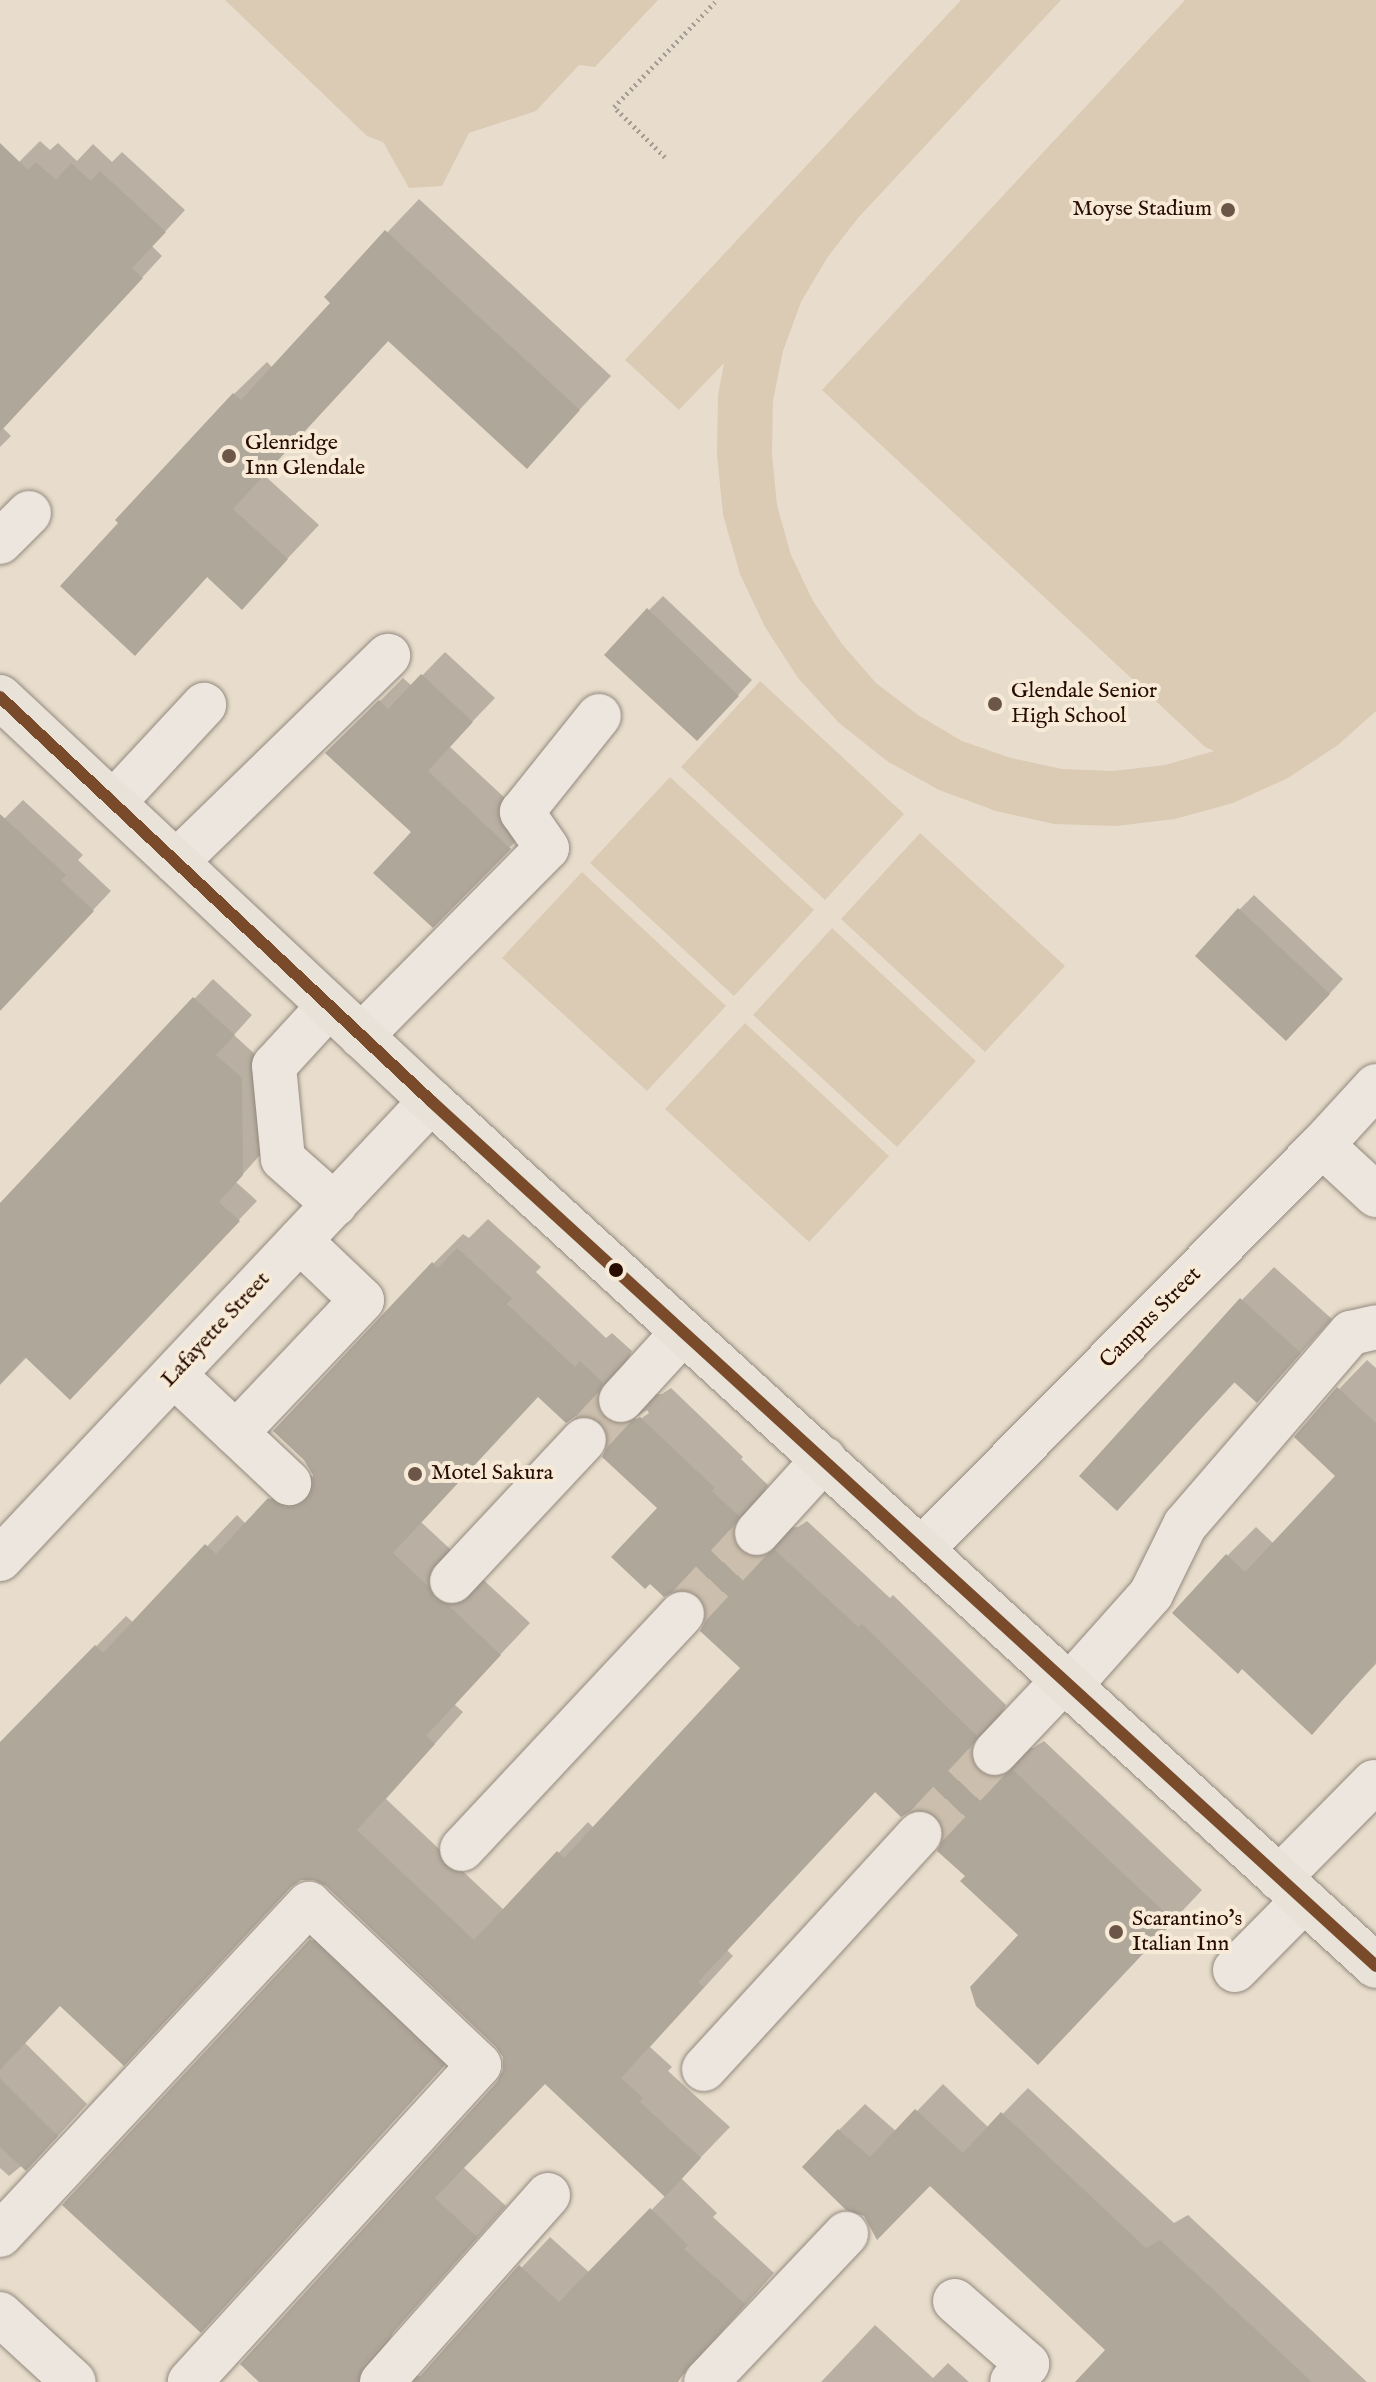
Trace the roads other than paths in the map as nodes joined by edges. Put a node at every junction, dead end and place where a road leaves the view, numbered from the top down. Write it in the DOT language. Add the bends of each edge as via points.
graph roads {
  1 [pos="388,656"];
  2 [pos="0,697"];
  3 [pos="204,705"];
  4 [pos="599,716"];
  5 [pos="113,803"];
  6 [pos="176,862"];
  7 [pos="329,1006"];
  8 [pos="361,1036"];
  9 [pos="1376,1086"];
  10 [pos="431,1101"];
  11 [pos="1322,1145"];
  12 [pos="1376,1195"];
  13 [pos="335,1205"];
  14 [pos="300,1241"];
  15 [pos="1376,1327"];
  16 [pos="683,1332"];
  17 [pos="174,1375"];
  18 [pos="621,1400"];
  19 [pos="236,1433"];
  20 [pos="584,1440"];
  21 [pos="824,1459"];
  22 [pos="289,1483"];
  23 [pos="757,1533"];
  24 [pos="923,1548"];
  25 [pos="0,1559"];
  26 [pos="452,1581"];
  27 [pos="682,1614"];
  28 [pos="1067,1682"];
  29 [pos="995,1753"];
  30 [pos="1374,1782"];
  31 [pos="919,1834"];
  32 [pos="462,1849"];
  33 [pos="1292,1889"];
  34 [pos="1376,1966"];
  35 [pos="1235,1970"];
  36 [pos="704,2069"];
  37 [pos="548,2195"];
  38 [pos="846,2234"];
  39 [pos="0,2235"];
  40 [pos="955,2301"];
  41 [pos="0,2314"];
  42 [pos="74,2382"];
  43 [pos="190,2382"];
  44 [pos="382,2382"];
  45 [pos="706,2382"];
  46 [pos="1012,2382"];
  1 -- 6 [label="street"];
  2 -- 5 [label="main road"];
  3 -- 5 [label="street"];
  4 -- 8 [label="street" via="522,812 547,848"];
  5 -- 6 [label="main road"];
  6 -- 7 [label="main road"];
  7 -- 8 [label="main road"];
  7 -- 13 [label="street" via="274,1066 283,1159"];
  8 -- 10 [label="main road"];
  9 -- 11 [label="street, Campus Street"];
  10 -- 13 [label="street, Lafayette Street"];
  10 -- 16 [label="main road"];
  11 -- 12 [label="street"];
  11 -- 24 [label="street, Campus Street"];
  13 -- 14 [label="street, Lafayette Street"];
  14 -- 17 [label="street, Lafayette Street"];
  14 -- 19 [label="street" via="362,1300"];
  15 -- 28 [label="street" via="1351,1333 1185,1525 1151,1594"];
  16 -- 18 [label="street"];
  16 -- 21 [label="main road"];
  17 -- 19 [label="street"];
  17 -- 25 [label="street, Lafayette Street"];
  19 -- 22 [label="street"];
  20 -- 26 [label="street"];
  21 -- 23 [label="street"];
  21 -- 24 [label="main road"];
  24 -- 28 [label="main road"];
  27 -- 32 [label="street"];
  28 -- 29 [label="street"];
  28 -- 33 [label="main road"];
  30 -- 33 [label="street"];
  31 -- 36 [label="street"];
  33 -- 34 [label="main road"];
  33 -- 35 [label="street"];
  37 -- 44 [label="street"];
  38 -- 45 [label="street"];
  39 -- 43 [label="street" via="309,1904 479,2065"];
  40 -- 46 [label="street" via="1027,2364"];
  41 -- 42 [label="street"];
}
